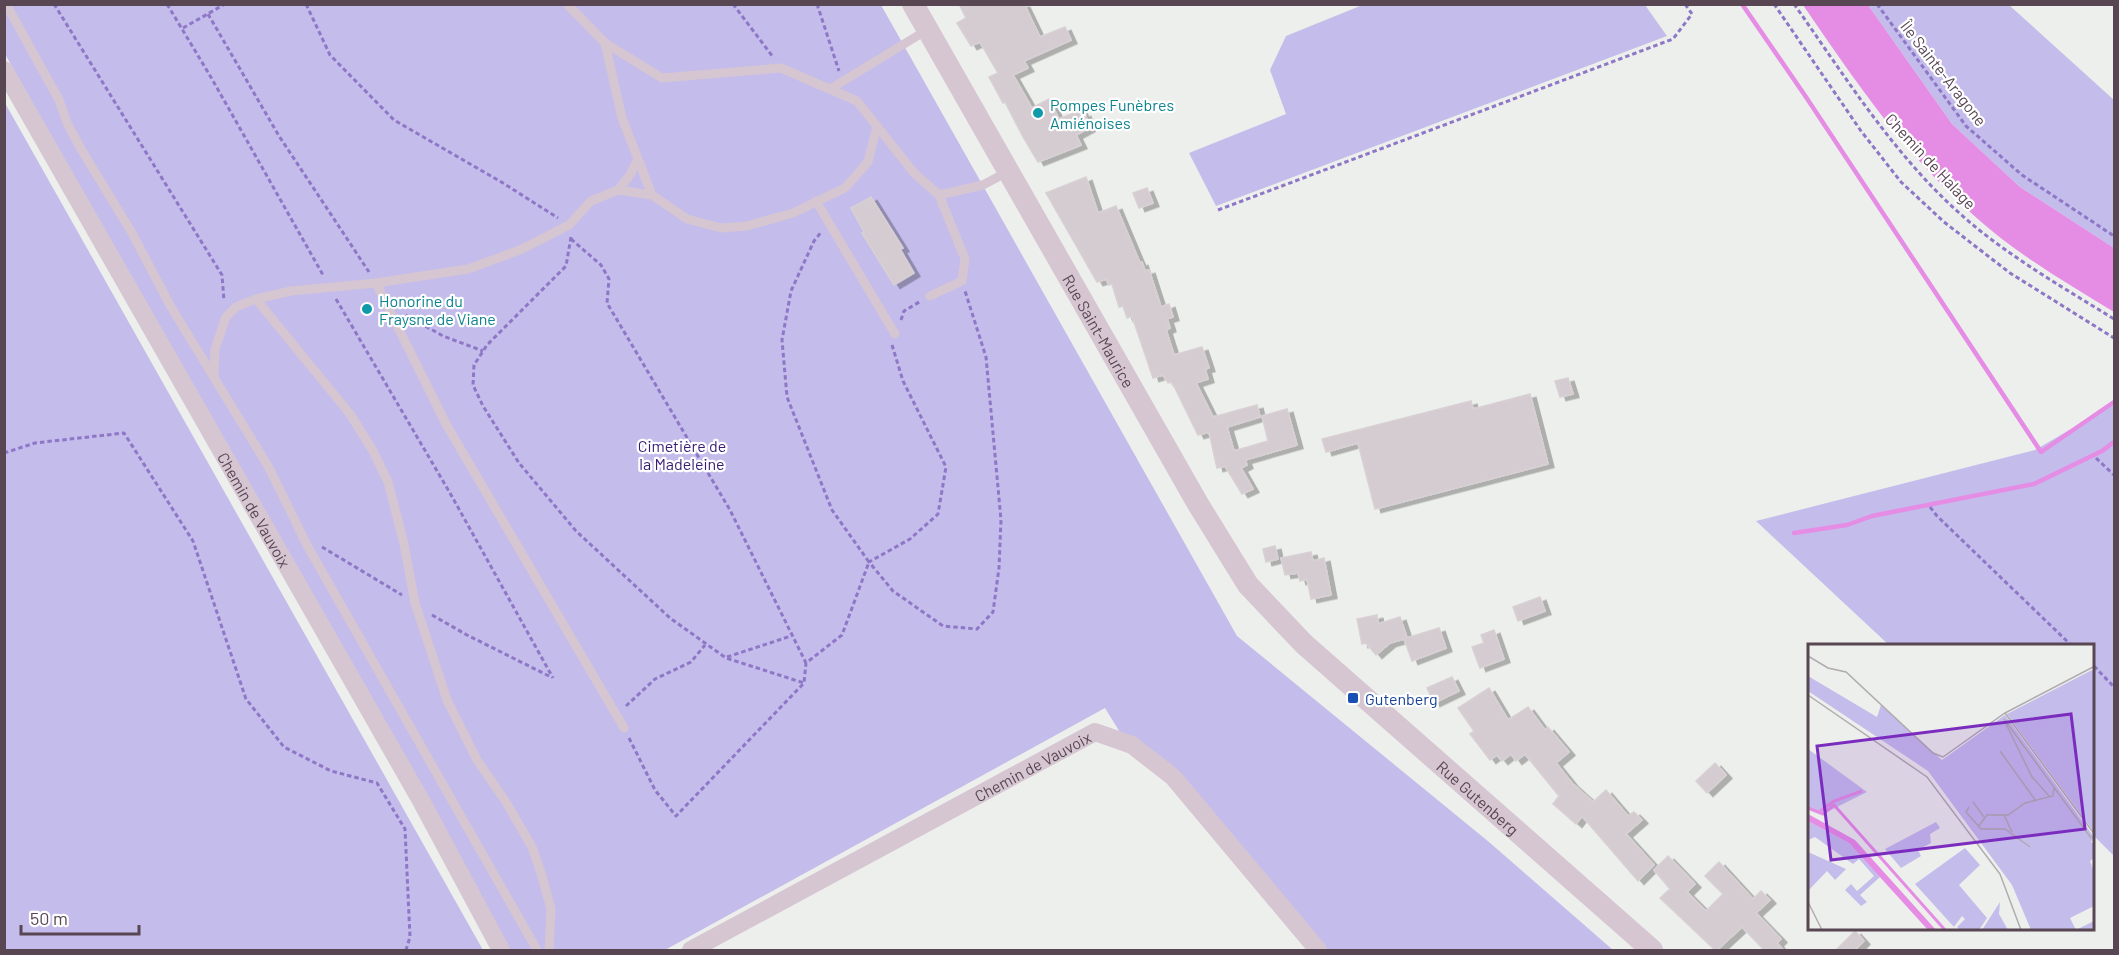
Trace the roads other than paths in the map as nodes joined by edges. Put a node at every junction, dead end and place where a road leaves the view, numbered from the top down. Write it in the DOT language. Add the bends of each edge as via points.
graph roads {
  1 [pos="6,4"];
  2 [pos="567,4"];
  3 [pos="913,4"];
  4 [pos="927,30"];
  5 [pos="605,43"];
  6 [pos="4,70"];
  7 [pos="830,89"];
  8 [pos="877,126"];
  9 [pos="638,159"];
  10 [pos="1009,171"];
  11 [pos="618,190"];
  12 [pos="652,195"];
  13 [pos="939,195"];
  14 [pos="816,201"];
  15 [pos="376,283"];
  16 [pos="930,296"];
  17 [pos="256,299"];
  18 [pos="895,334"];
  19 [pos="214,376"];
  20 [pos="1305,644"];
  21 [pos="624,728"];
  22 [pos="501,951"];
  23 [pos="537,951"];
  24 [pos="549,951"];
  25 [pos="691,951"];
  26 [pos="1318,951"];
  27 [pos="1652,951"];
  1 -- 19 [label="lane" via="81,149"];
  2 -- 5 [label="lane"];
  3 -- 4 [label="street, Rue Saint-Maurice"];
  4 -- 7 [label="lane"];
  4 -- 10 [label="street, Rue Saint-Maurice"];
  5 -- 7 [label="lane" via="662,78 781,68"];
  5 -- 9 [label="lane" via="622,117"];
  6 -- 22 [label="street, Chemin de Vauvoix" via="420,799"];
  7 -- 8 [label="lane" via="857,101"];
  8 -- 13 [label="lane" via="914,173"];
  8 -- 14 [label="lane" via="868,162 845,188"];
  9 -- 11 [label="lane"];
  9 -- 12 [label="lane"];
  10 -- 13 [label="lane" via="983,185"];
  10 -- 20 [label="street, Rue Saint-Maurice" via="1248,585"];
  11 -- 12 [label="lane"];
  11 -- 15 [label="lane" via="591,201 569,225 468,270"];
  12 -- 14 [label="lane" via="687,219 721,228 793,213"];
  13 -- 16 [label="lane" via="965,259 962,281"];
  14 -- 18 [label="lane"];
  15 -- 17 [label="lane" via="291,291"];
  15 -- 21 [label="lane" via="446,424"];
  17 -- 19 [label="lane" via="236,307 226,317 216,349"];
  17 -- 24 [label="lane" via="350,414 388,482 415,603 447,700 477,760 532,847 541,873 550,909"];
  19 -- 23 [label="lane" via="268,466 308,547"];
  20 -- 27 [label="street, Rue Gutenberg"];
  25 -- 26 [label="street, Chemin de Vauvoix" via="1095,732 1132,745 1173,777"];
}
